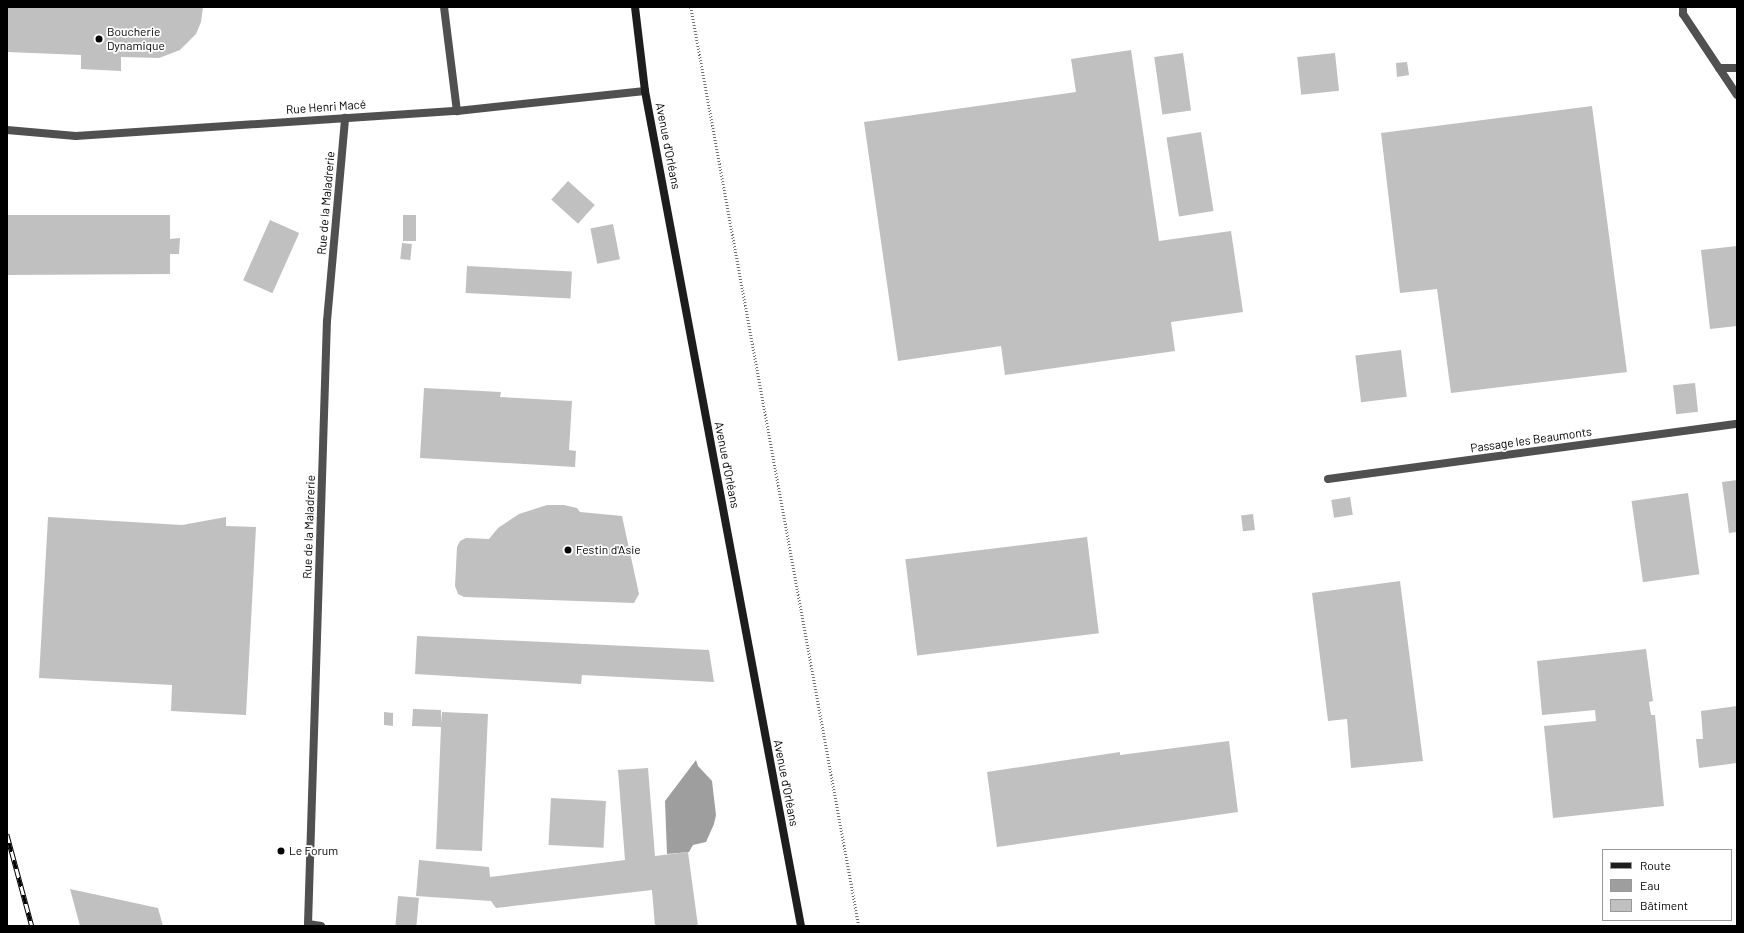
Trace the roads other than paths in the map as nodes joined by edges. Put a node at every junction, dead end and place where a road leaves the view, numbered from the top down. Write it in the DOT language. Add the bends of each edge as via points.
graph roads {
  1 [pos="444,7"];
  2 [pos="635,7"];
  3 [pos="1683,7"];
  4 [pos="1718,68"];
  5 [pos="1737,68"];
  6 [pos="646,91"];
  7 [pos="1737,95"];
  8 [pos="457,110"];
  9 [pos="346,118"];
  10 [pos="7,130"];
  11 [pos="1737,424"];
  12 [pos="1328,479"];
  13 [pos="321,926"];
  14 [pos="801,926"];
  1 -- 8 [label="street"];
  2 -- 6 [label="main road, Avenue d'Orléans"];
  3 -- 4 [label="street" via="1683,14"];
  4 -- 5 [label="street"];
  4 -- 7 [label="street"];
  6 -- 8 [label="street, Rue Henri Macé"];
  6 -- 14 [label="main road, Avenue d'Orléans"];
  8 -- 9 [label="street, Rue Henri Macé"];
  9 -- 10 [label="street, Rue Henri Macé" via="76,136"];
  9 -- 13 [label="street, Rue de la Maladrerie" via="327,321 308,916 308,924"];
  11 -- 12 [label="street, Passage les Beaumonts"];
}
